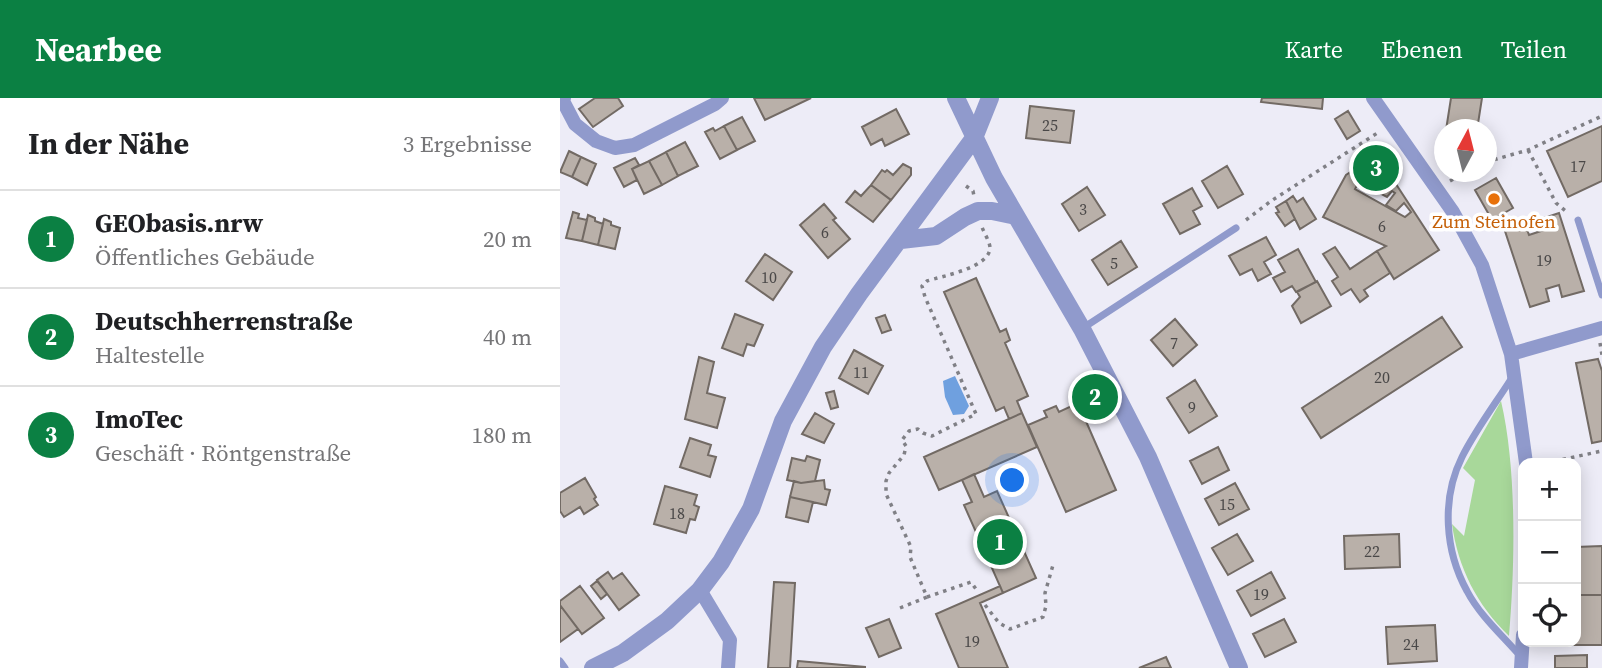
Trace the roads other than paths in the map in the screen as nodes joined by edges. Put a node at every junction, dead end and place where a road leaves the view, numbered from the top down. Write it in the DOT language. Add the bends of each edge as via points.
graph roads {
  1 [pos="564,98"];
  2 [pos="722,98"];
  3 [pos="956,98"];
  4 [pos="990,98"];
  5 [pos="1373,98"];
  6 [pos="974,138"];
  7 [pos="1016,216"];
  8 [pos="1578,220"];
  9 [pos="1236,228"];
  10 [pos="901,240"];
  11 [pos="1602,295"];
  12 [pos="1602,328"];
  13 [pos="1082,329"];
  14 [pos="1511,354"];
  15 [pos="1515,372"];
  16 [pos="1525,458"];
  17 [pos="700,590"];
  18 [pos="560,661"];
  19 [pos="1521,663"];
  20 [pos="565,668"];
  21 [pos="593,668"];
  22 [pos="728,668"];
  23 [pos="1239,668"];
  1 -- 2 [label="street" via="575,124 596,141 615,148 634,145"];
  3 -- 6 [label="street"];
  4 -- 6 [label="street"];
  5 -- 14 [label="street" via="1453,212 1482,265"];
  6 -- 7 [label="street"];
  6 -- 10 [label="street"];
  7 -- 10 [label="street" via="978,211 936,236"];
  7 -- 13 [label="street"];
  8 -- 11 [label="lane"];
  9 -- 13 [label="lane"];
  10 -- 17 [label="street" via="823,347 783,421 751,509"];
  12 -- 14 [label="street"];
  13 -- 23 [label="street" via="1148,457"];
  14 -- 15 [label="street"];
  15 -- 16 [label="street"];
  15 -- 19 [label="lane" via="1463,454 1451,491 1448,525 1450,548 1467,592"];
  17 -- 21 [label="street" via="667,621"];
  17 -- 22 [label="street" via="730,640"];
  18 -- 20 [label="lane"];
}
